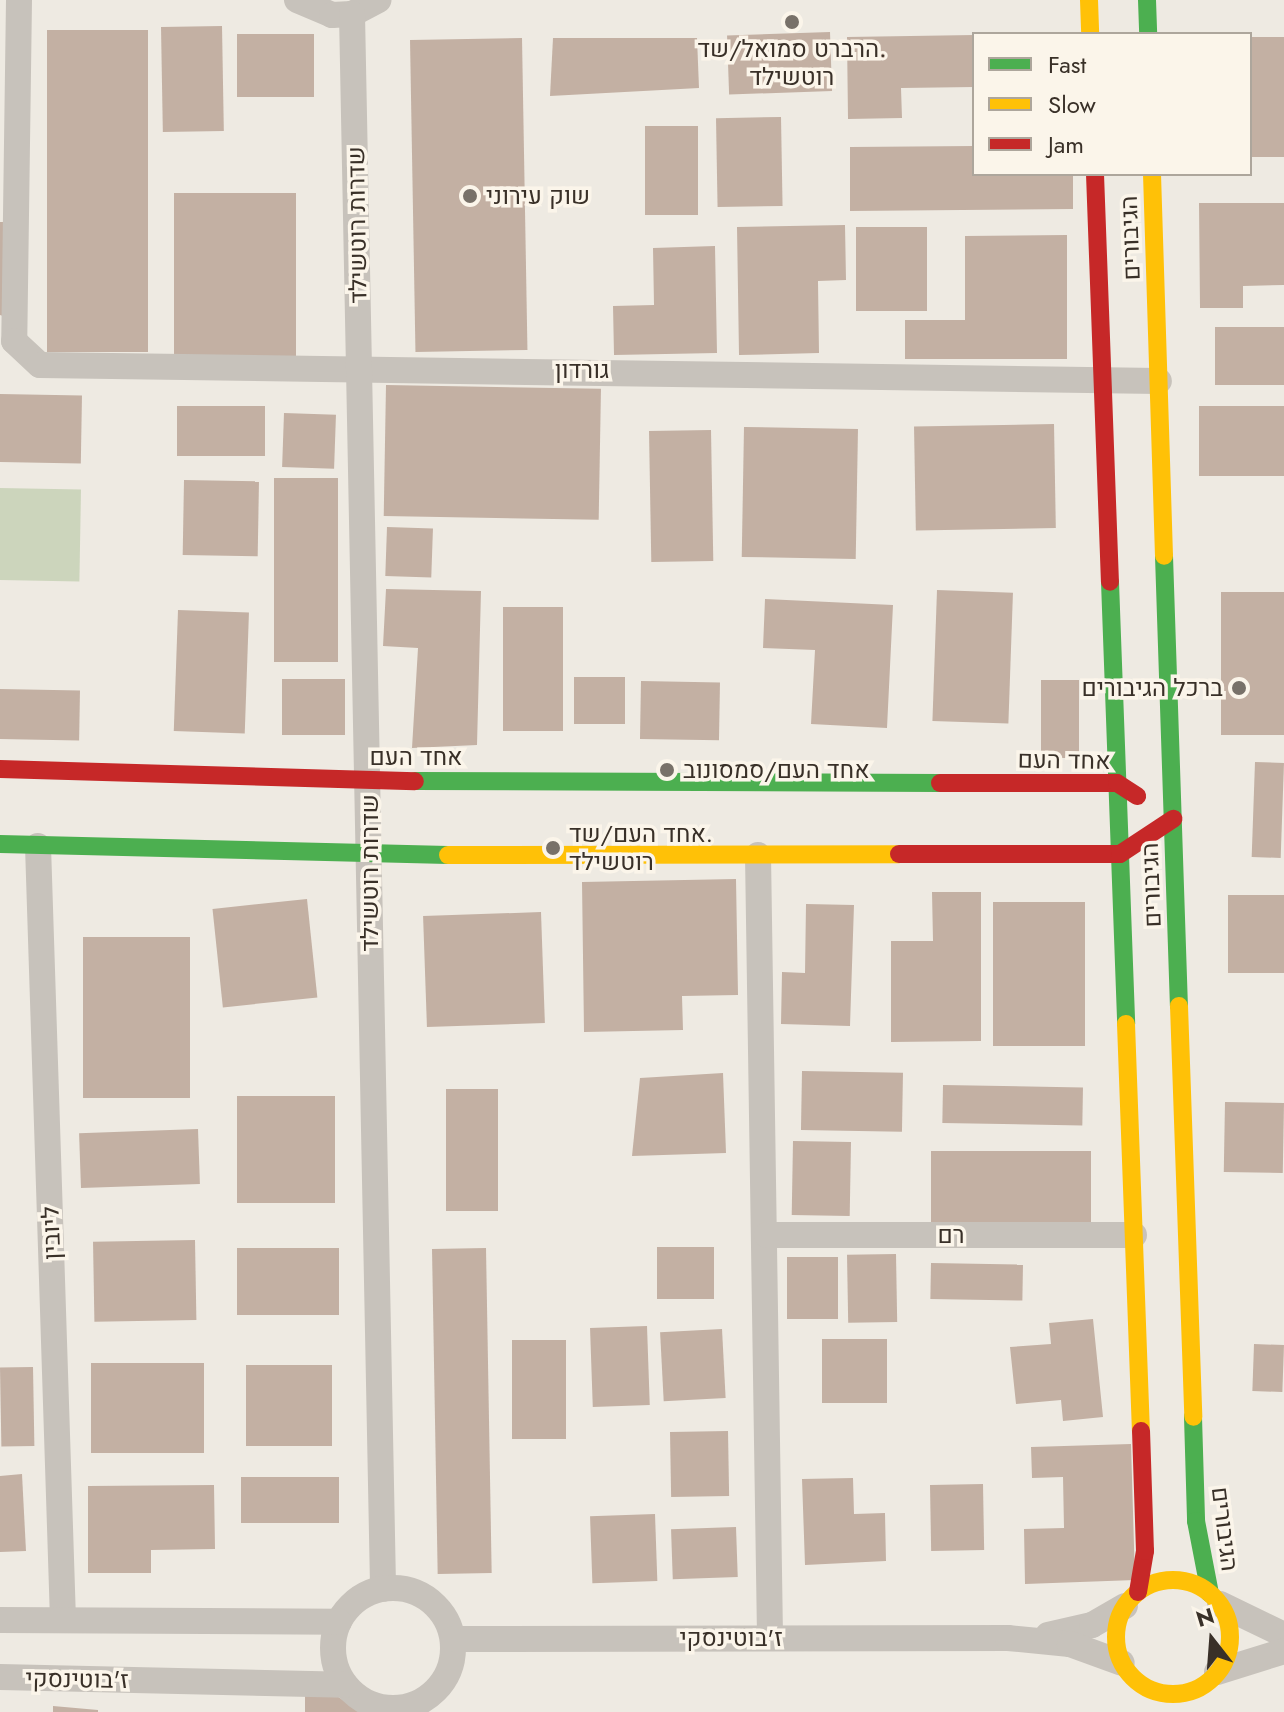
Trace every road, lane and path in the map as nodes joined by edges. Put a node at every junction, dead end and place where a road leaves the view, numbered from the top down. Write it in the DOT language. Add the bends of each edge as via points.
graph roads {
  1 [pos="19,0"];
  2 [pos="297,0"];
  3 [pos="378,0"];
  4 [pos="1089,0"];
  5 [pos="1147,0"];
  6 [pos="352,14"];
  7 [pos="1090,32"];
  8 [pos="1148,32"];
  9 [pos="1095,176"];
  10 [pos="1152,176"];
  11 [pos="360,368"];
  12 [pos="1103,380"];
  13 [pos="1159,381"];
  14 [pos="0,769"];
  15 [pos="370,781"];
  16 [pos="1117,783"];
  17 [pos="1173,819"];
  18 [pos="0,844"];
  19 [pos="38,846"];
  20 [pos="1120,854"];
  21 [pos="367,855"];
  22 [pos="758,855"];
  23 [pos="767,1235"];
  24 [pos="1134,1235"];
  25 [pos="383,1589"];
  26 [pos="1132,1599"];
  27 [pos="1215,1599"];
  28 [pos="0,1620"];
  29 [pos="63,1620"];
  30 [pos="339,1622"];
  31 [pos="1284,1635"];
  32 [pos="770,1638"];
  33 [pos="1008,1638"];
  34 [pos="453,1639"];
  35 [pos="1284,1651"];
  36 [pos="1122,1663"];
  37 [pos="0,1677"];
  38 [pos="1212,1678"];
  39 [pos="345,1685"];
  40 [pos="1152,1691"];
  41 [pos="393,1710"];
  42 [pos="1161,1712"];
  43 [pos="1201,1712"];
  1 -- 11 [label="street, גורדון" via="14,341 40,365"];
  2 -- 6 [label="street" via="332,15"];
  3 -- 6 [label="street"];
  4 -- 7 [label="street"];
  5 -- 8 [label="street"];
  6 -- 11 [label="street, שדרות רוטשילד"];
  9 -- 12 [label="street, הגיבורים"];
  10 -- 13 [label="street, הגיבורים"];
  11 -- 12 [label="street, גורדון"];
  11 -- 15 [label="street, שדרות רוטשילד"];
  12 -- 13 [label="street, גורדון"];
  12 -- 16 [label="street, הגיבורים"];
  13 -- 17 [label="street, הגיבורים"];
  14 -- 15 [label="street, אחד העם"];
  15 -- 16 [label="street, אחד העם"];
  15 -- 21 [label="street, שדרות רוטשילד"];
  16 -- 17 [label="street, אחד העם"];
  16 -- 20 [label="street, הגיבורים"];
  17 -- 20 [label="street"];
  17 -- 27 [label="street, הגיבורים" via="1196,1521"];
  18 -- 19 [label="street"];
  19 -- 21 [label="street"];
  19 -- 29 [label="street, ליובין"];
  20 -- 22 [label="street"];
  20 -- 24 [label="street, הגיבורים"];
  21 -- 22 [label="street"];
  21 -- 25 [label="street, שדרות רוטשילד"];
  22 -- 23 [label="street"];
  23 -- 24 [label="street, רם"];
  23 -- 32 [label="street"];
  24 -- 26 [label="street, הגיבורים" via="1145,1551"];
  25 -- 30 [label="street" via="363,1596"];
  25 -- 34 [label="street" via="428,1599 446,1619"];
  26 -- 27 [label="street" via="1169,1580"];
  26 -- 33 [label="street, ז'בוטינסקי" via="1075,1631"];
  26 -- 36 [label="street" via="1117,1625"];
  27 -- 31 [label="street"];
  27 -- 38 [label="street" via="1231,1644"];
  28 -- 29 [label="street"];
  29 -- 30 [label="street"];
  30 -- 39 [label="street" via="334,1662"];
  32 -- 33 [label="street, ז'בוטינסקי"];
  32 -- 34 [label="street, ז'בוטינסקי"];
  33 -- 36 [label="street, ז'בוטינסקי" via="1070,1644"];
  34 -- 41 [label="street" via="450,1668 432,1694"];
  35 -- 38 [label="street"];
  36 -- 40 [label="street"];
  37 -- 39 [label="street, ז'בוטינסקי"];
  38 -- 40 [label="street" via="1172,1694"];
  38 -- 43 [label="street"];
  39 -- 41 [label="street" via="360,1699"];
  40 -- 42 [label="street"];
}
